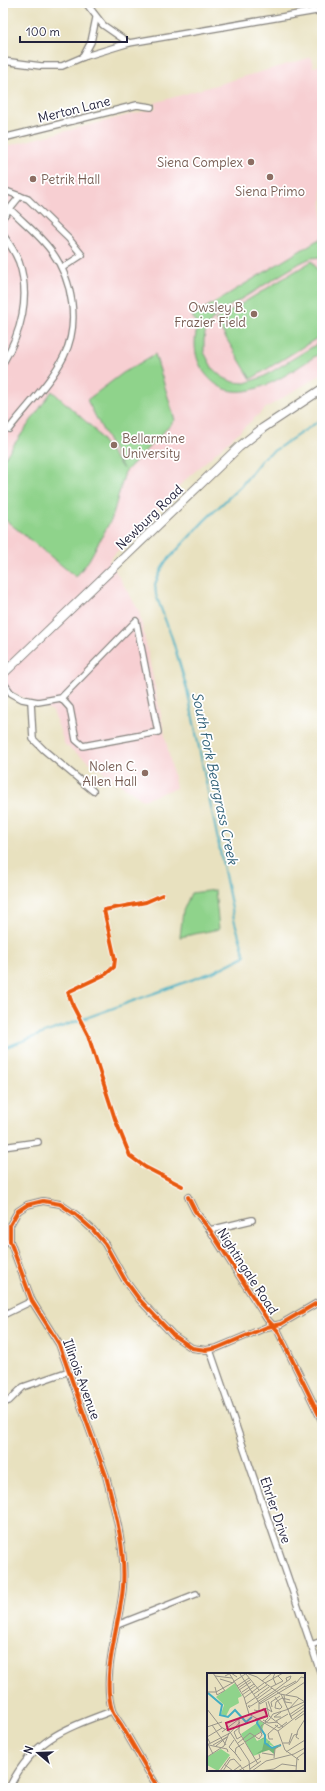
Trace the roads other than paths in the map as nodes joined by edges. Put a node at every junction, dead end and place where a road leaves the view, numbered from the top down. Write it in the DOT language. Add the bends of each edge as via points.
graph roads {
  1 [pos="86,3"];
  2 [pos="322,10"];
  3 [pos="96,18"];
  4 [pos="129,43"];
  5 [pos="83,57"];
  6 [pos="3,61"];
  7 [pos="151,107"];
  8 [pos="3,138"];
  9 [pos="3,190"];
  10 [pos="20,196"];
  11 [pos="10,209"];
  12 [pos="3,217"];
  13 [pos="3,235"];
  14 [pos="62,268"];
  15 [pos="3,363"];
  16 [pos="322,389"];
  17 [pos="9,429"];
  18 [pos="3,674"];
  19 [pos="3,682"];
  20 [pos="61,698"];
  21 [pos="31,702"];
  22 [pos="93,791"];
  23 [pos="38,1142"];
  24 [pos="3,1147"];
  25 [pos="188,1197"];
  26 [pos="252,1220"];
  27 [pos="210,1230"];
  28 [pos="10,1241"];
  29 [pos="3,1242"];
  30 [pos="322,1300"];
  31 [pos="32,1301"];
  32 [pos="3,1315"];
  33 [pos="273,1326"];
  34 [pos="210,1350"];
  35 [pos="69,1371"];
  36 [pos="3,1403"];
  37 [pos="322,1421"];
  38 [pos="196,1594"];
  39 [pos="117,1625"];
  40 [pos="322,1641"];
  41 [pos="311,1645"];
  42 [pos="322,1677"];
  43 [pos="112,1711"];
  44 [pos="9,1788"];
  45 [pos="158,1788"];
  1 -- 3 [label="street"];
  2 -- 4 [label="street"];
  3 -- 4 [label="street"];
  3 -- 5 [label="street" via="91,42"];
  4 -- 5 [label="street"];
  5 -- 6 [label="street" via="56,67"];
  7 -- 8 [label="street, Merton Lane" via="137,105"];
  9 -- 10 [label="street"];
  10 -- 11 [label="street"];
  10 -- 14 [label="street" via="28,199 82,255"];
  11 -- 12 [label="street"];
  11 -- 14 [label="street" via="42,240"];
  13 -- 15 [label="street" via="18,261 22,275 24,304 17,337"];
  14 -- 17 [label="street" via="72,299 73,315 66,349 56,369"];
  16 -- 18 [label="main road, Newburg Road" via="268,424 239,447"];
  19 -- 21 [label="street" via="11,693"];
  20 -- 20 [label="street" via="125,632 136,621 158,732 83,746 76,740 70,708"];
  20 -- 21 [label="street"];
  21 -- 22 [label="street" via="33,739"];
  23 -- 24 [label="street"];
  25 -- 27 [label="street, Nightingale Road"];
  26 -- 27 [label="street"];
  27 -- 33 [label="street, Nightingale Road"];
  28 -- 29 [label="street"];
  28 -- 31 [label="street, Illinois Avenue"];
  28 -- 34 [label="street, Illinois Avenue" via="12,1220 23,1208 43,1201 65,1207 93,1230 105,1244 132,1291 173,1335 192,1348"];
  30 -- 33 [label="street, Illinois Avenue"];
  31 -- 32 [label="street"];
  31 -- 35 [label="street, Illinois Avenue" via="54,1335"];
  33 -- 34 [label="street, Illinois Avenue"];
  33 -- 37 [label="street, Nightingale Road" via="278,1331"];
  34 -- 41 [label="street, Ehrler Drive"];
  35 -- 36 [label="street" via="23,1387 9,1401"];
  35 -- 39 [label="street, Illinois Avenue" via="106,1476 119,1534 123,1575"];
  38 -- 39 [label="street"];
  39 -- 43 [label="street, Illinois Avenue" via="109,1684"];
  40 -- 41 [label="street"];
  41 -- 42 [label="street, Ehrler Drive"];
  43 -- 44 [label="street" via="74,1725 43,1743 22,1765"];
  43 -- 45 [label="street, Illinois Avenue"];
}
